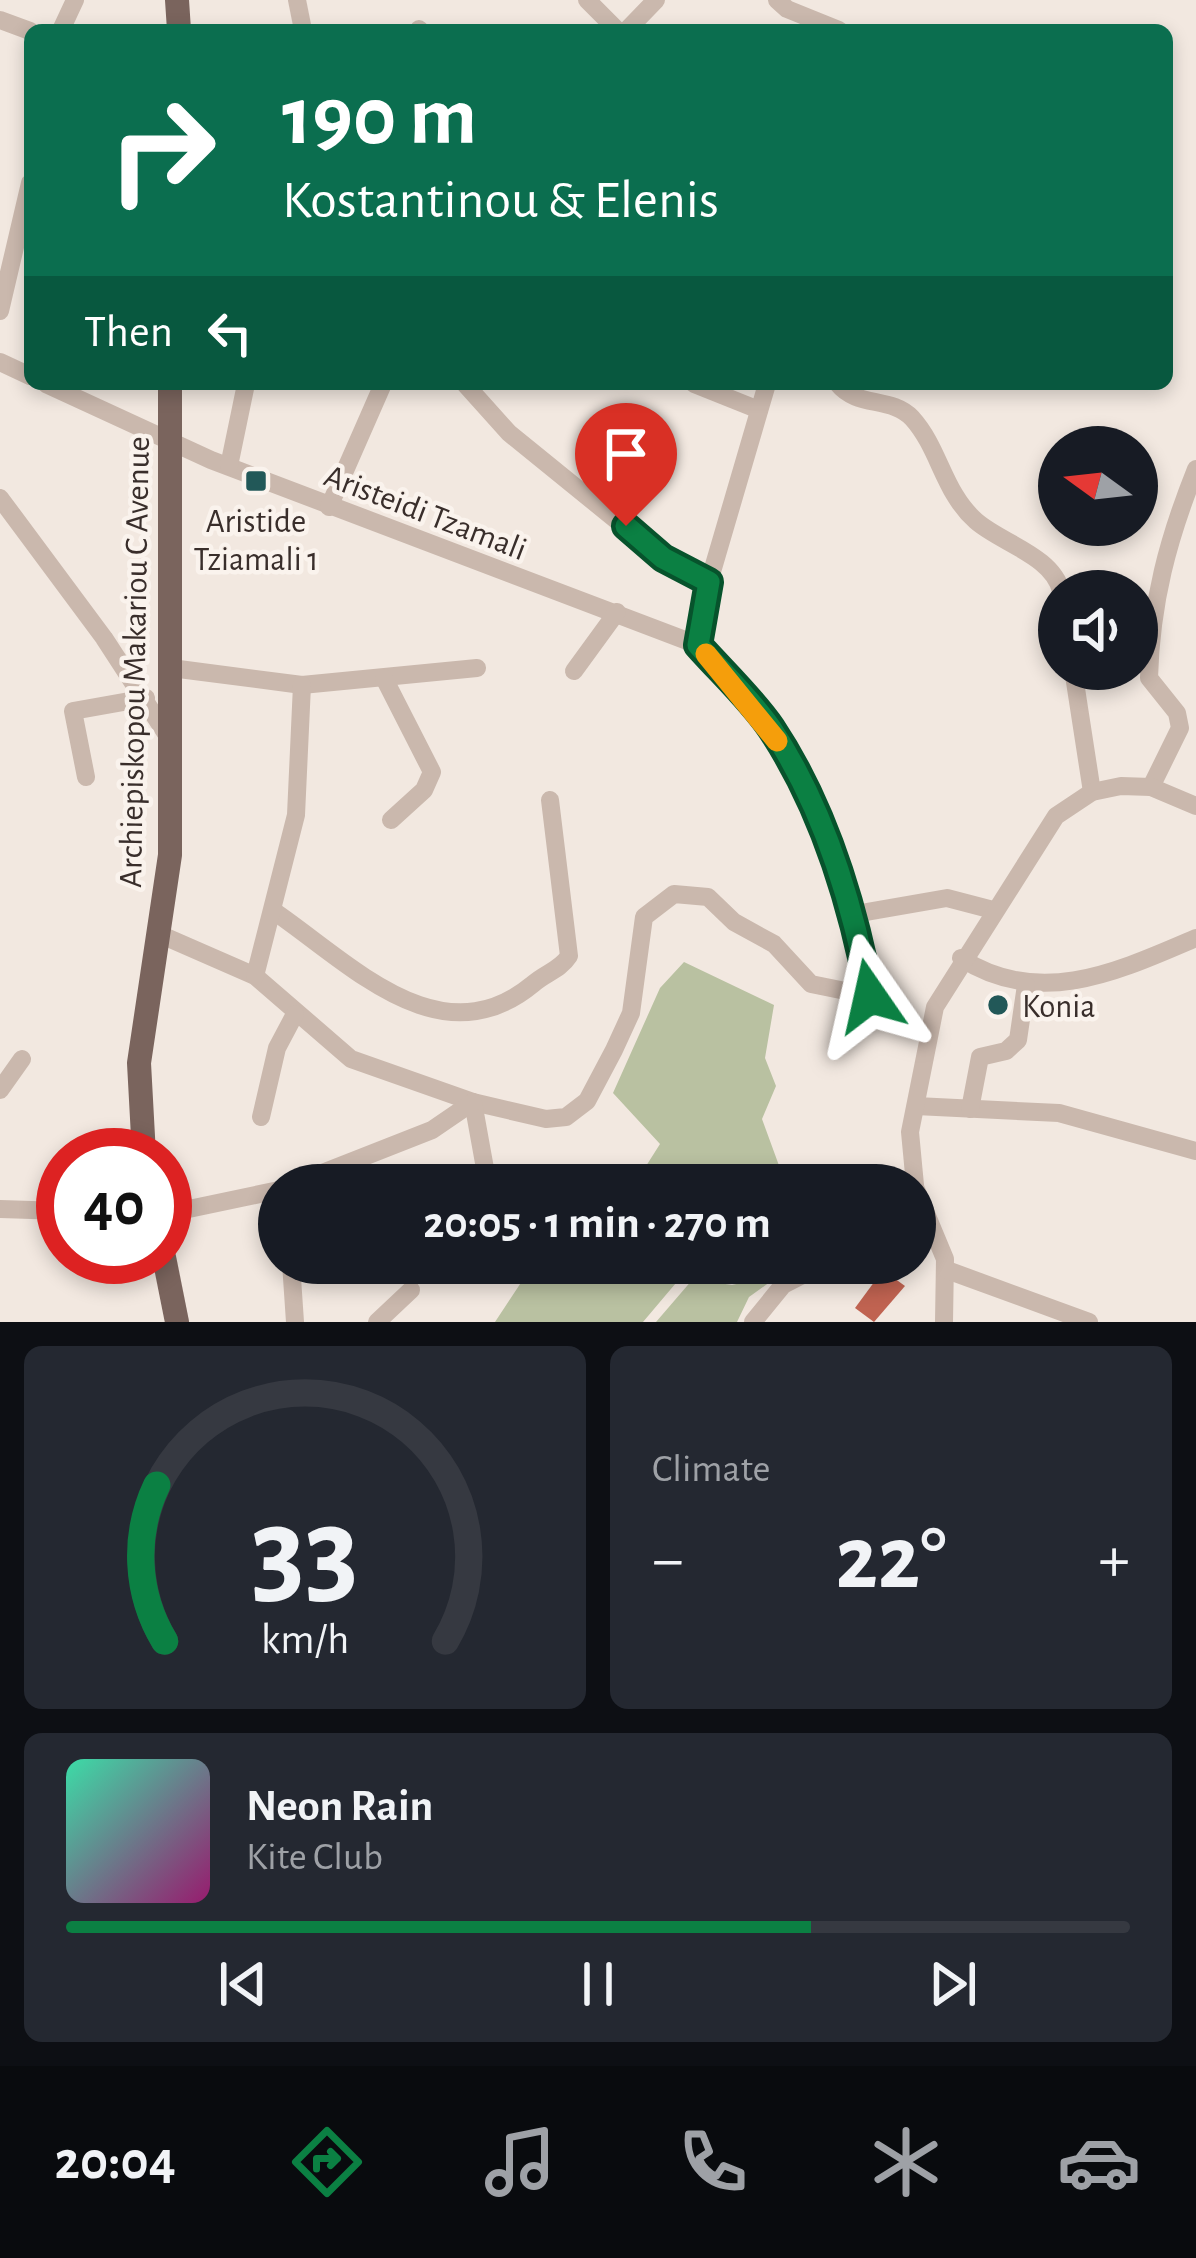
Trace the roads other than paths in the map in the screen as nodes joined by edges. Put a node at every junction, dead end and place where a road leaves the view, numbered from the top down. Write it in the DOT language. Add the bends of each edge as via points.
graph roads {
  1 [pos="587,0"];
  2 [pos="656,0"];
  3 [pos="782,5"];
  4 [pos="611,24"];
  5 [pos="632,24"];
  6 [pos="825,24"];
  7 [pos="24,209"];
  8 [pos="0,311"];
  9 [pos="59,390"];
  10 [pos="170,390"];
  11 [pos="245,390"];
  12 [pos="380,390"];
  13 [pos="471,390"];
  14 [pos="709,390"];
  15 [pos="765,390"];
  16 [pos="845,390"];
  17 [pos="759,410"];
  18 [pos="168,442"];
  19 [pos="229,466"];
  20 [pos="1196,470"];
  21 [pos="0,498"];
  22 [pos="329,507"];
  23 [pos="1187,514"];
  24 [pos="1049,570"];
  25 [pos="709,582"];
  26 [pos="617,612"];
  27 [pos="698,645"];
  28 [pos="170,668"];
  29 [pos="477,668"];
  30 [pos="574,670"];
  31 [pos="384,678"];
  32 [pos="302,685"];
  33 [pos="1076,690"];
  34 [pos="146,698"];
  35 [pos="171,742"];
  36 [pos="86,777"];
  37 [pos="1151,787"];
  38 [pos="1092,792"];
  39 [pos="550,800"];
  40 [pos="1196,806"];
  41 [pos="391,820"];
  42 [pos="993,910"];
  43 [pos="275,912"];
  44 [pos="855,914"];
  45 [pos="159,934"];
  46 [pos="1196,938"];
  47 [pos="961,958"];
  48 [pos="255,976"];
  49 [pos="1026,985"];
  50 [pos="870,996"];
  51 [pos="295,1014"];
  52 [pos="926,1034"];
  53 [pos="22,1059"];
  54 [pos="0,1090"];
  55 [pos="473,1102"];
  56 [pos="916,1106"];
  57 [pos="970,1109"];
  58 [pos="261,1118"];
  59 [pos="143,1128"];
  60 [pos="1196,1151"];
  61 [pos="345,1164"];
  62 [pos="484,1164"];
  63 [pos="911,1164"];
  64 [pos="258,1194"];
  65 [pos="192,1208"];
  66 [pos="0,1209"];
  67 [pos="36,1210"];
  68 [pos="936,1252"];
  69 [pos="946,1270"];
  70 [pos="169,1284"];
  71 [pos="292,1284"];
  72 [pos="785,1284"];
  73 [pos="411,1290"];
  74 [pos="177,1322"];
  75 [pos="295,1322"];
  76 [pos="377,1322"];
  77 [pos="753,1322"];
  78 [pos="944,1322"];
  79 [pos="1089,1322"];
  1 -- 4 [label="street"];
  2 -- 5 [label="street"];
  3 -- 6 [label="street"];
  7 -- 8 [label="street"];
  9 -- 18 [label="street, Aristeidi Tzamali"];
  10 -- 18 [label="main road, Archiepiskopou Makariou C Avenue"];
  11 -- 19 [label="street"];
  12 -- 22 [label="street"];
  13 -- 25 [label="street" via="508,434 663,558"];
  14 -- 17 [label="street"];
  15 -- 17 [label="street"];
  16 -- 24 [label="street" via="910,416 950,495"];
  17 -- 25 [label="street"];
  18 -- 19 [label="street, Aristeidi Tzamali"];
  18 -- 28 [label="main road, Archiepiskopou Makariou C Avenue"];
  19 -- 22 [label="street, Aristeidi Tzamali"];
  20 -- 23 [label="street"];
  21 -- 34 [label="street"];
  22 -- 26 [label="street, Aristeidi Tzamali"];
  23 -- 37 [label="street" via="1151,613 1148,678 1180,728"];
  25 -- 27 [label="street"];
  26 -- 27 [label="street, Aristeidi Tzamali"];
  26 -- 30 [label="street"];
  27 -- 44 [label="street, Aristeidi Tzamali" via="771,728"];
  28 -- 32 [label="street"];
  28 -- 35 [label="main road, Archiepiskopou Makariou C Avenue"];
  29 -- 31 [label="street"];
  31 -- 32 [label="street"];
  31 -- 41 [label="street" via="432,772"];
  32 -- 43 [label="street" via="296,815"];
  33 -- 38 [label="street"];
  34 -- 35 [label="street"];
  34 -- 36 [label="street" via="73,712"];
  35 -- 45 [label="main road, Archiepiskopou Makariou C Avenue" via="170,855"];
  37 -- 38 [label="street"];
  37 -- 40 [label="street"];
  38 -- 42 [label="street" via="1056,816"];
  39 -- 43 [label="street" via="569,956 505,1006 448,1014 412,1004"];
  42 -- 44 [label="street" via="947,898"];
  42 -- 47 [label="street"];
  43 -- 48 [label="street"];
  44 -- 50 [label="street, Aristeidi Tzamali"];
  45 -- 48 [label="street"];
  45 -- 59 [label="main road, Archiepiskopou Makariou C Avenue" via="139,1063"];
  46 -- 49 [label="street" via="1090,979"];
  47 -- 49 [label="street"];
  47 -- 52 [label="street"];
  48 -- 51 [label="street"];
  49 -- 57 [label="street" via="1018,1040 1006,1052 980,1057"];
  50 -- 52 [label="street"];
  50 -- 55 [label="street" via="811,984 774,944 708,897 674,894 644,917 631,1013 587,1101 566,1117 546,1119"];
  51 -- 55 [label="street" via="351,1059"];
  51 -- 58 [label="street" via="277,1048"];
  52 -- 56 [label="street"];
  53 -- 54 [label="street"];
  55 -- 61 [label="street" via="432,1130"];
  55 -- 62 [label="street"];
  56 -- 57 [label="street"];
  56 -- 63 [label="street"];
  57 -- 60 [label="street" via="1076,1116"];
  64 -- 65 [label="street"];
  66 -- 67 [label="street"];
  68 -- 69 [label="street"];
  69 -- 78 [label="street"];
  69 -- 79 [label="street"];
  70 -- 74 [label="main road"];
  71 -- 75 [label="street"];
  72 -- 77 [label="street"];
  73 -- 76 [label="street"];
}
